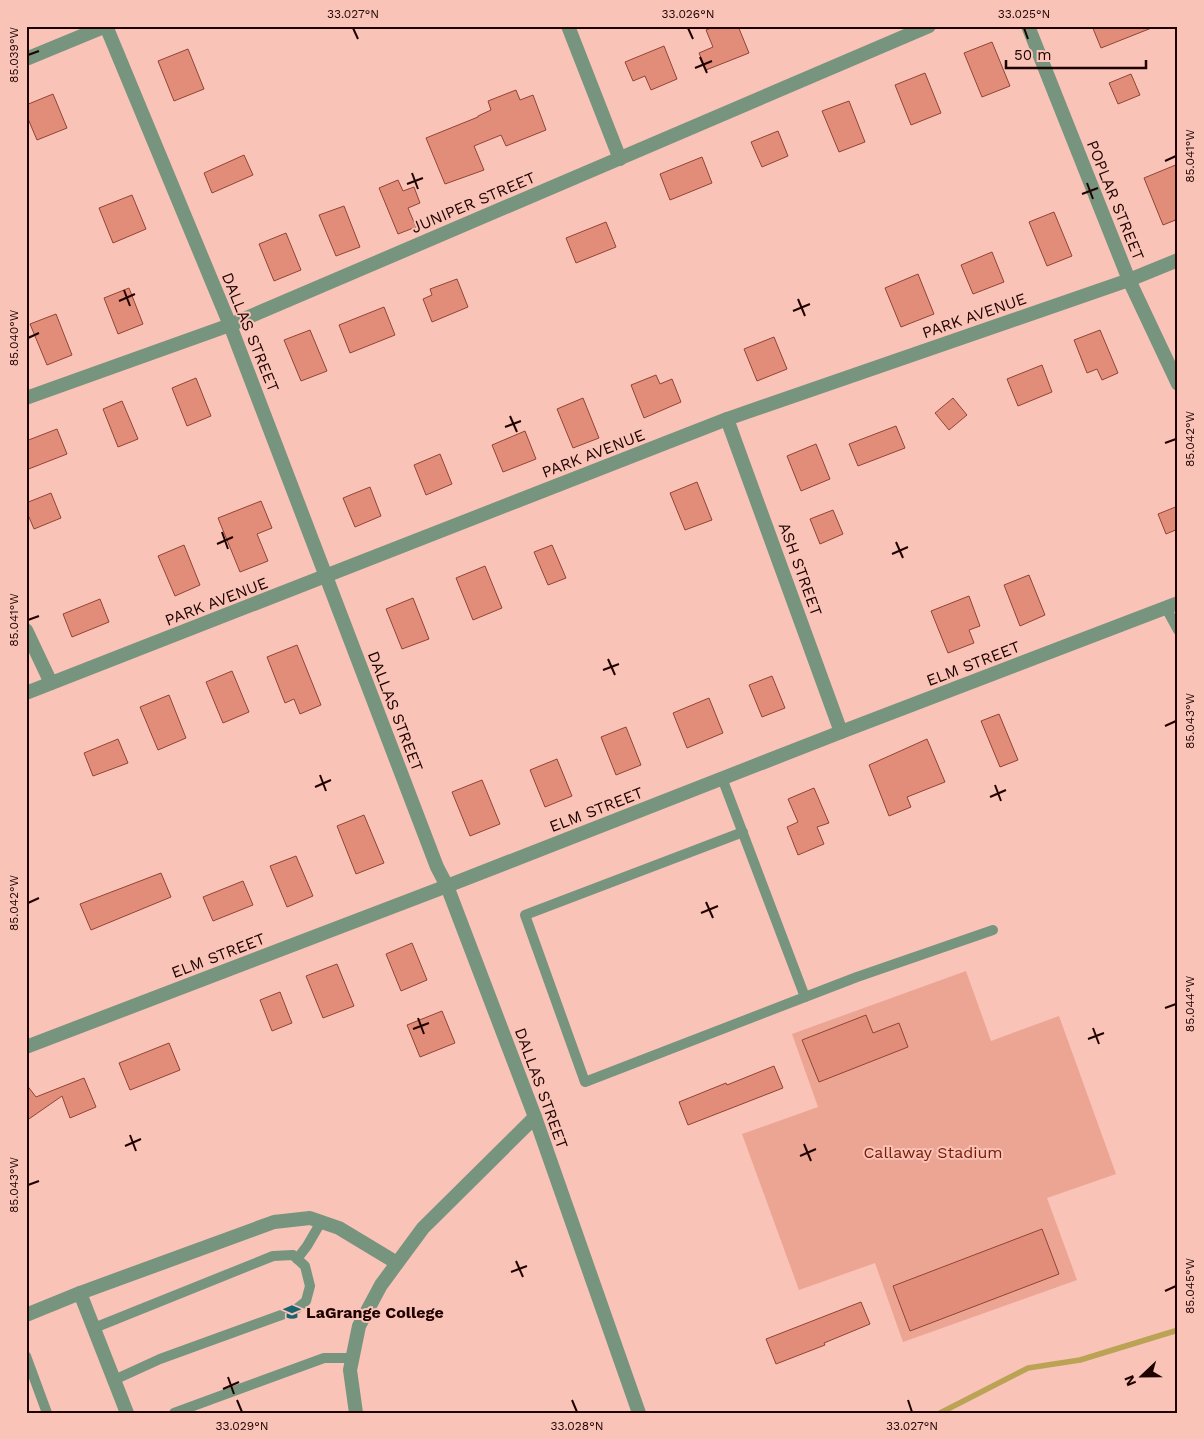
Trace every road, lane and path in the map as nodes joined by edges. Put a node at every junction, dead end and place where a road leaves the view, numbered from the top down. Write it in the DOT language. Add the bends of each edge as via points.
graph roads {
  1 [pos="106,26"];
  2 [pos="568,26"];
  3 [pos="930,26"];
  4 [pos="1028,26"];
  5 [pos="26,59"];
  6 [pos="620,159"];
  7 [pos="1178,260"];
  8 [pos="1129,280"];
  9 [pos="230,325"];
  10 [pos="1178,384"];
  11 [pos="26,398"];
  12 [pos="727,419"];
  13 [pos="326,577"];
  14 [pos="1172,606"];
  15 [pos="26,630"];
  16 [pos="1178,630"];
  17 [pos="51,684"];
  18 [pos="26,693"];
  19 [pos="841,732"];
  20 [pos="722,778"];
  21 [pos="743,832"];
  22 [pos="447,886"];
  23 [pos="993,930"];
  24 [pos="805,997"];
  25 [pos="26,1047"];
  26 [pos="535,1117"];
  27 [pos="321,1222"];
  28 [pos="298,1259"];
  29 [pos="397,1263"];
  30 [pos="80,1293"];
  31 [pos="26,1315"];
  32 [pos="94,1328"];
  33 [pos="26,1356"];
  34 [pos="353,1358"];
  35 [pos="114,1380"];
  36 [pos="48,1413"];
  37 [pos="127,1413"];
  38 [pos="174,1413"];
  39 [pos="356,1413"];
  40 [pos="639,1413"];
  1 -- 5 [label="street"];
  1 -- 9 [label="street, DALLAS STREET"];
  2 -- 6 [label="street"];
  3 -- 6 [label="street, JUNIPER STREET"];
  4 -- 8 [label="street, POPLAR STREET"];
  6 -- 9 [label="street, JUNIPER STREET"];
  7 -- 8 [label="street, PARK AVENUE"];
  8 -- 10 [label="street, POPLAR STREET"];
  8 -- 12 [label="street, PARK AVENUE"];
  9 -- 11 [label="street, JUNIPER STREET"];
  9 -- 13 [label="street, DALLAS STREET"];
  12 -- 13 [label="street, PARK AVENUE"];
  12 -- 19 [label="street, ASH STREET"];
  13 -- 17 [label="street, PARK AVENUE"];
  13 -- 22 [label="street, DALLAS STREET"];
  14 -- 16 [label="lane"];
  14 -- 19 [label="street, ELM STREET"];
  15 -- 17 [label="street"];
  17 -- 18 [label="street, PARK AVENUE"];
  19 -- 20 [label="street, ELM STREET"];
  20 -- 21 [label="lane"];
  20 -- 22 [label="street, ELM STREET"];
  21 -- 24 [label="lane"];
  21 -- 24 [label="lane" via="525,915 585,1082"];
  22 -- 25 [label="street, ELM STREET"];
  22 -- 26 [label="street, DALLAS STREET"];
  23 -- 24 [label="lane"];
  26 -- 29 [label="street" via="423,1228"];
  26 -- 40 [label="street, DALLAS STREET"];
  27 -- 28 [label="lane"];
  27 -- 29 [label="street" via="338,1228"];
  27 -- 30 [label="street" via="310,1218 274,1222"];
  28 -- 32 [label="lane" via="293,1255 273,1256"];
  28 -- 35 [label="lane" via="305,1266 310,1286 306,1301 295,1310 160,1359"];
  29 -- 34 [label="street" via="359,1326"];
  30 -- 31 [label="street"];
  30 -- 32 [label="street"];
  32 -- 35 [label="street"];
  33 -- 36 [label="lane"];
  34 -- 38 [label="lane" via="324,1358"];
  34 -- 39 [label="street" via="350,1370"];
  35 -- 37 [label="street"];
}
